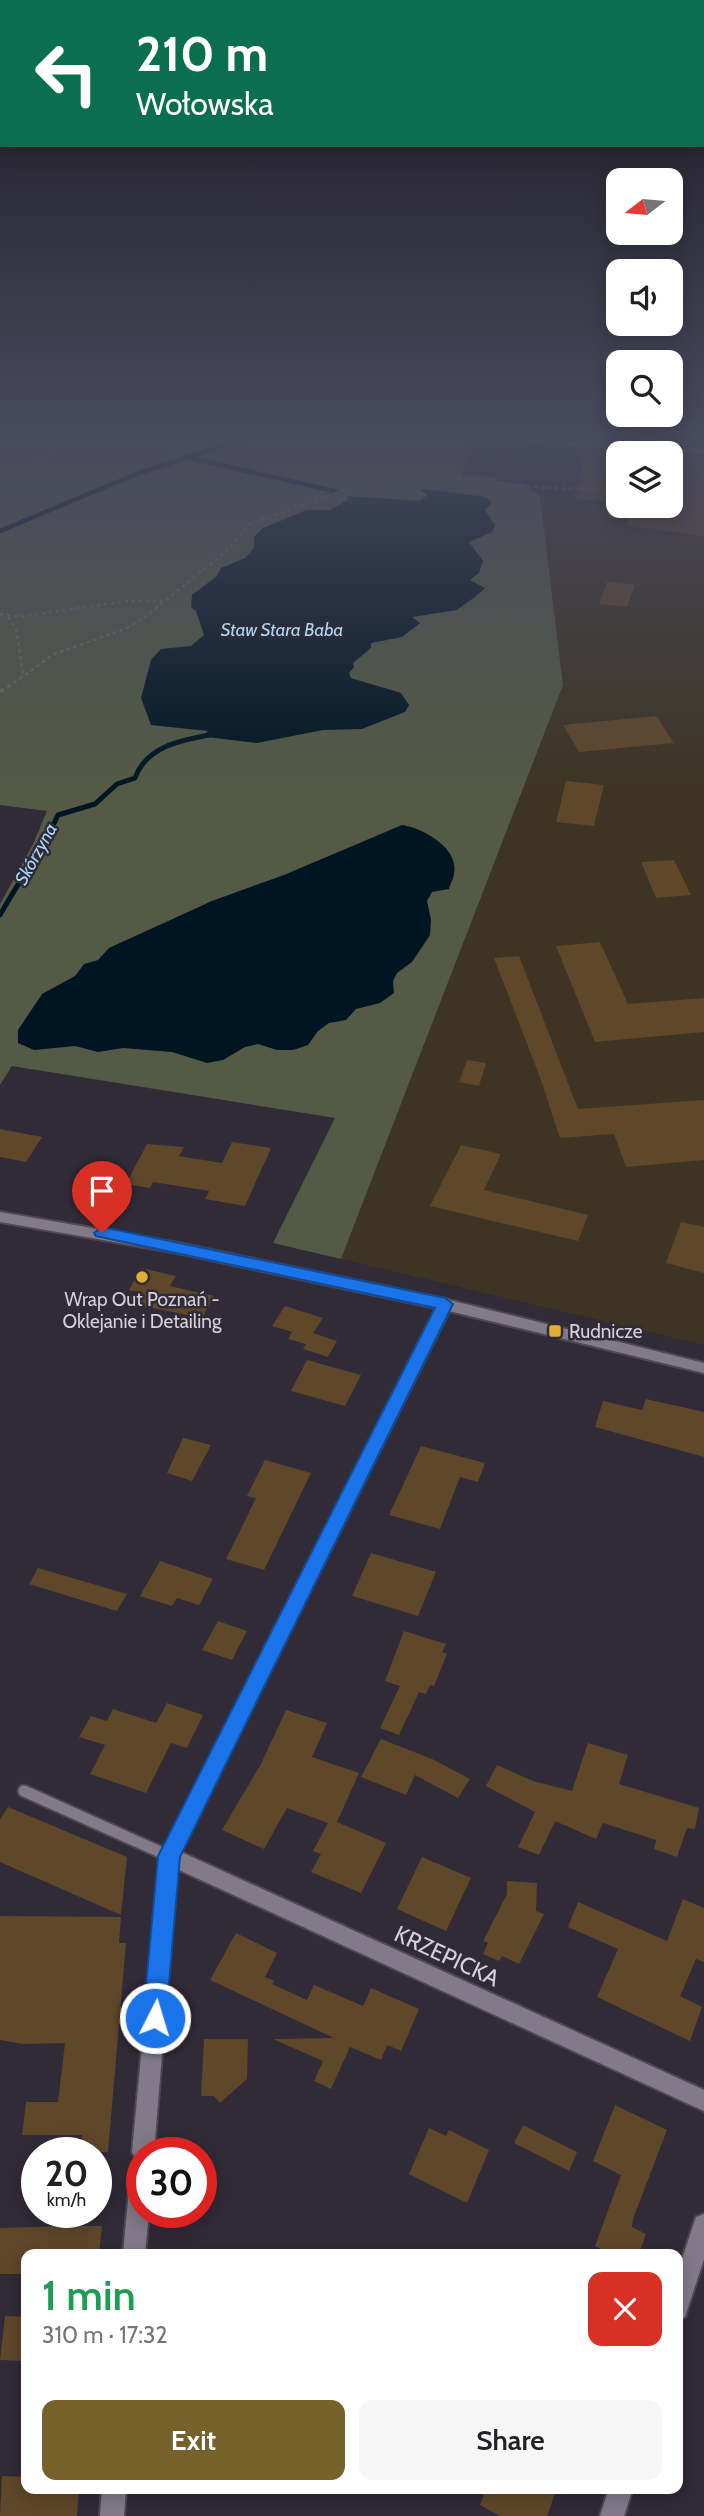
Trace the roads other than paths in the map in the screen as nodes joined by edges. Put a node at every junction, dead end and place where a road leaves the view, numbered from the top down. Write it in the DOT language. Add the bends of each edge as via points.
graph roads {
  1 [pos="0,1217"];
  2 [pos="445,1304"];
  3 [pos="704,1368"];
  4 [pos="24,1791"];
  5 [pos="169,1856"];
  6 [pos="704,2101"];
  7 [pos="144,2137"];
  8 [pos="704,2225"];
  9 [pos="136,2228"];
  10 [pos="134,2249"];
  11 [pos="683,2290"];
  12 [pos="114,2494"];
  13 [pos="619,2494"];
  14 [pos="112,2516"];
  15 [pos="612,2516"];
  1 -- 2 [label="street" via="127,1237"];
  2 -- 3 [label="street"];
  2 -- 5 [label="street"];
  4 -- 5 [label="lane"];
  5 -- 6 [label="street, KRZEPICKA"];
  5 -- 7 [label="street"];
  8 -- 11 [label="street"];
  9 -- 10 [label="street"];
  12 -- 14 [label="street"];
  13 -- 15 [label="street"];
}
